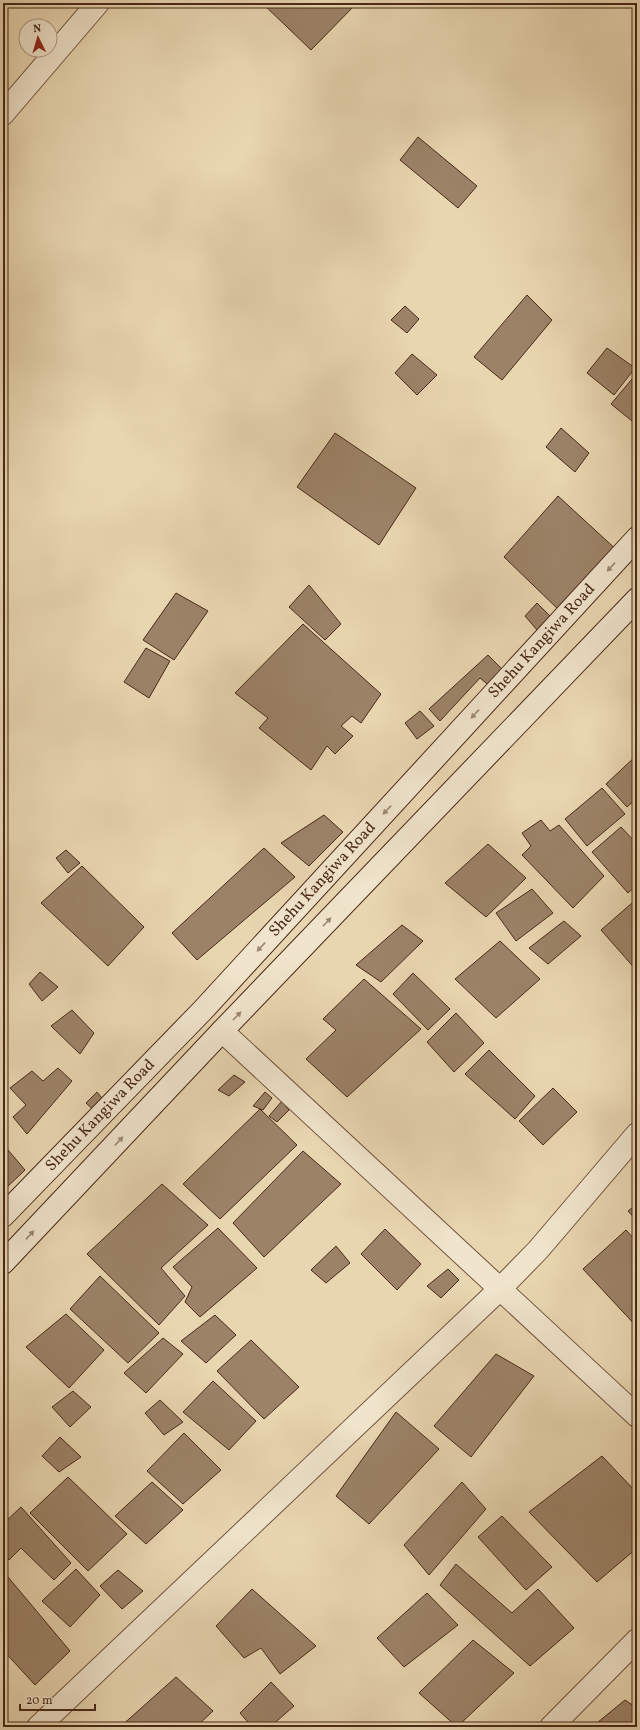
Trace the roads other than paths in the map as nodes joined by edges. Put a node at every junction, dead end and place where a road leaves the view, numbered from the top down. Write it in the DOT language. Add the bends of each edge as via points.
graph roads {
  1 [pos="98,3"];
  2 [pos="3,114"];
  3 [pos="637,538"];
  4 [pos="637,599"];
  5 [pos="222,1031"];
  6 [pos="637,1134"];
  7 [pos="3,1216"];
  8 [pos="3,1264"];
  9 [pos="500,1289"];
  10 [pos="637,1416"];
  11 [pos="637,1640"];
  12 [pos="38,1727"];
  13 [pos="551,1727"];
  1 -- 2 [label="main road"];
  3 -- 7 [label="main road, Shehu Kangiwa Road, one-way" via="203,1010"];
  5 -- 4 [label="main road, Shehu Kangiwa Road, one-way"];
  8 -- 5 [label="main road, Shehu Kangiwa Road, one-way"];
  5 -- 9 [label="main road"];
  6 -- 9 [label="main road" via="538,1250"];
  9 -- 10 [label="main road"];
  9 -- 12 [label="main road"];
  11 -- 13 [label="main road"];
}
